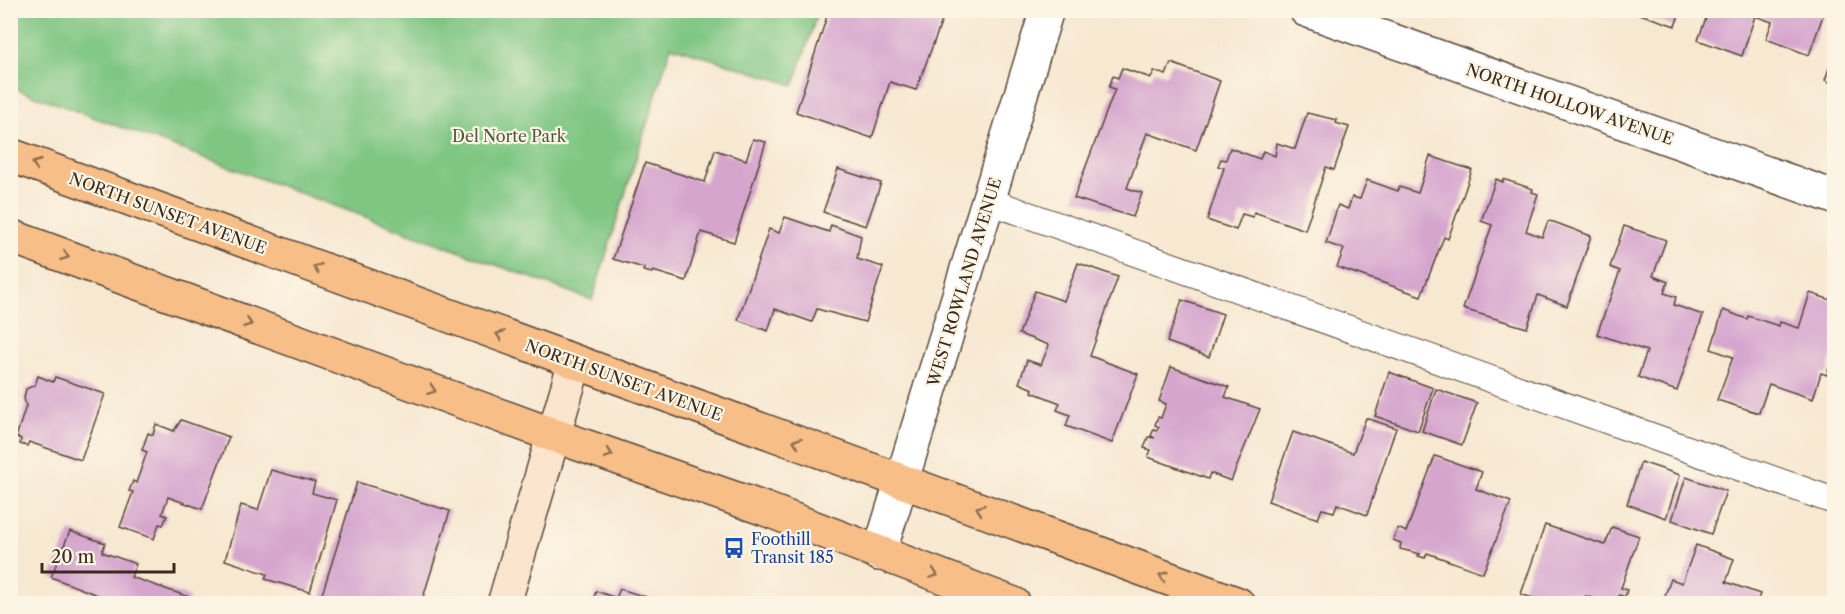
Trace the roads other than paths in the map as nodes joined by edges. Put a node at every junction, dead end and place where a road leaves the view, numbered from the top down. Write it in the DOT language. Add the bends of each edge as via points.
graph roads {
  1 [pos="1047,10"];
  2 [pos="1306,10"];
  3 [pos="10,155"];
  4 [pos="1834,197"];
  5 [pos="989,201"];
  6 [pos="10,236"];
  7 [pos="575,362"];
  8 [pos="553,435"];
  9 [pos="903,480"];
  10 [pos="1834,501"];
  11 [pos="879,554"];
  12 [pos="504,603"];
  13 [pos="1014,603"];
  14 [pos="1238,603"];
  1 -- 5 [label="street, WEST ROWLAND AVENUE"];
  2 -- 4 [label="street, NORTH HOLLOW AVENUE"];
  7 -- 3 [label="main road, NORTH SUNSET AVENUE, one-way"];
  5 -- 9 [label="street, WEST ROWLAND AVENUE"];
  5 -- 10 [label="lane"];
  6 -- 8 [label="main road, one-way"];
  7 -- 8 [label="street"];
  9 -- 7 [label="main road, NORTH SUNSET AVENUE, one-way"];
  8 -- 11 [label="main road, one-way" via="765,509"];
  8 -- 12 [label="street"];
  9 -- 11 [label="street, WEST ROWLAND AVENUE"];
  14 -- 9 [label="main road, NORTH SUNSET AVENUE, one-way"];
  11 -- 13 [label="main road, one-way"];
}
